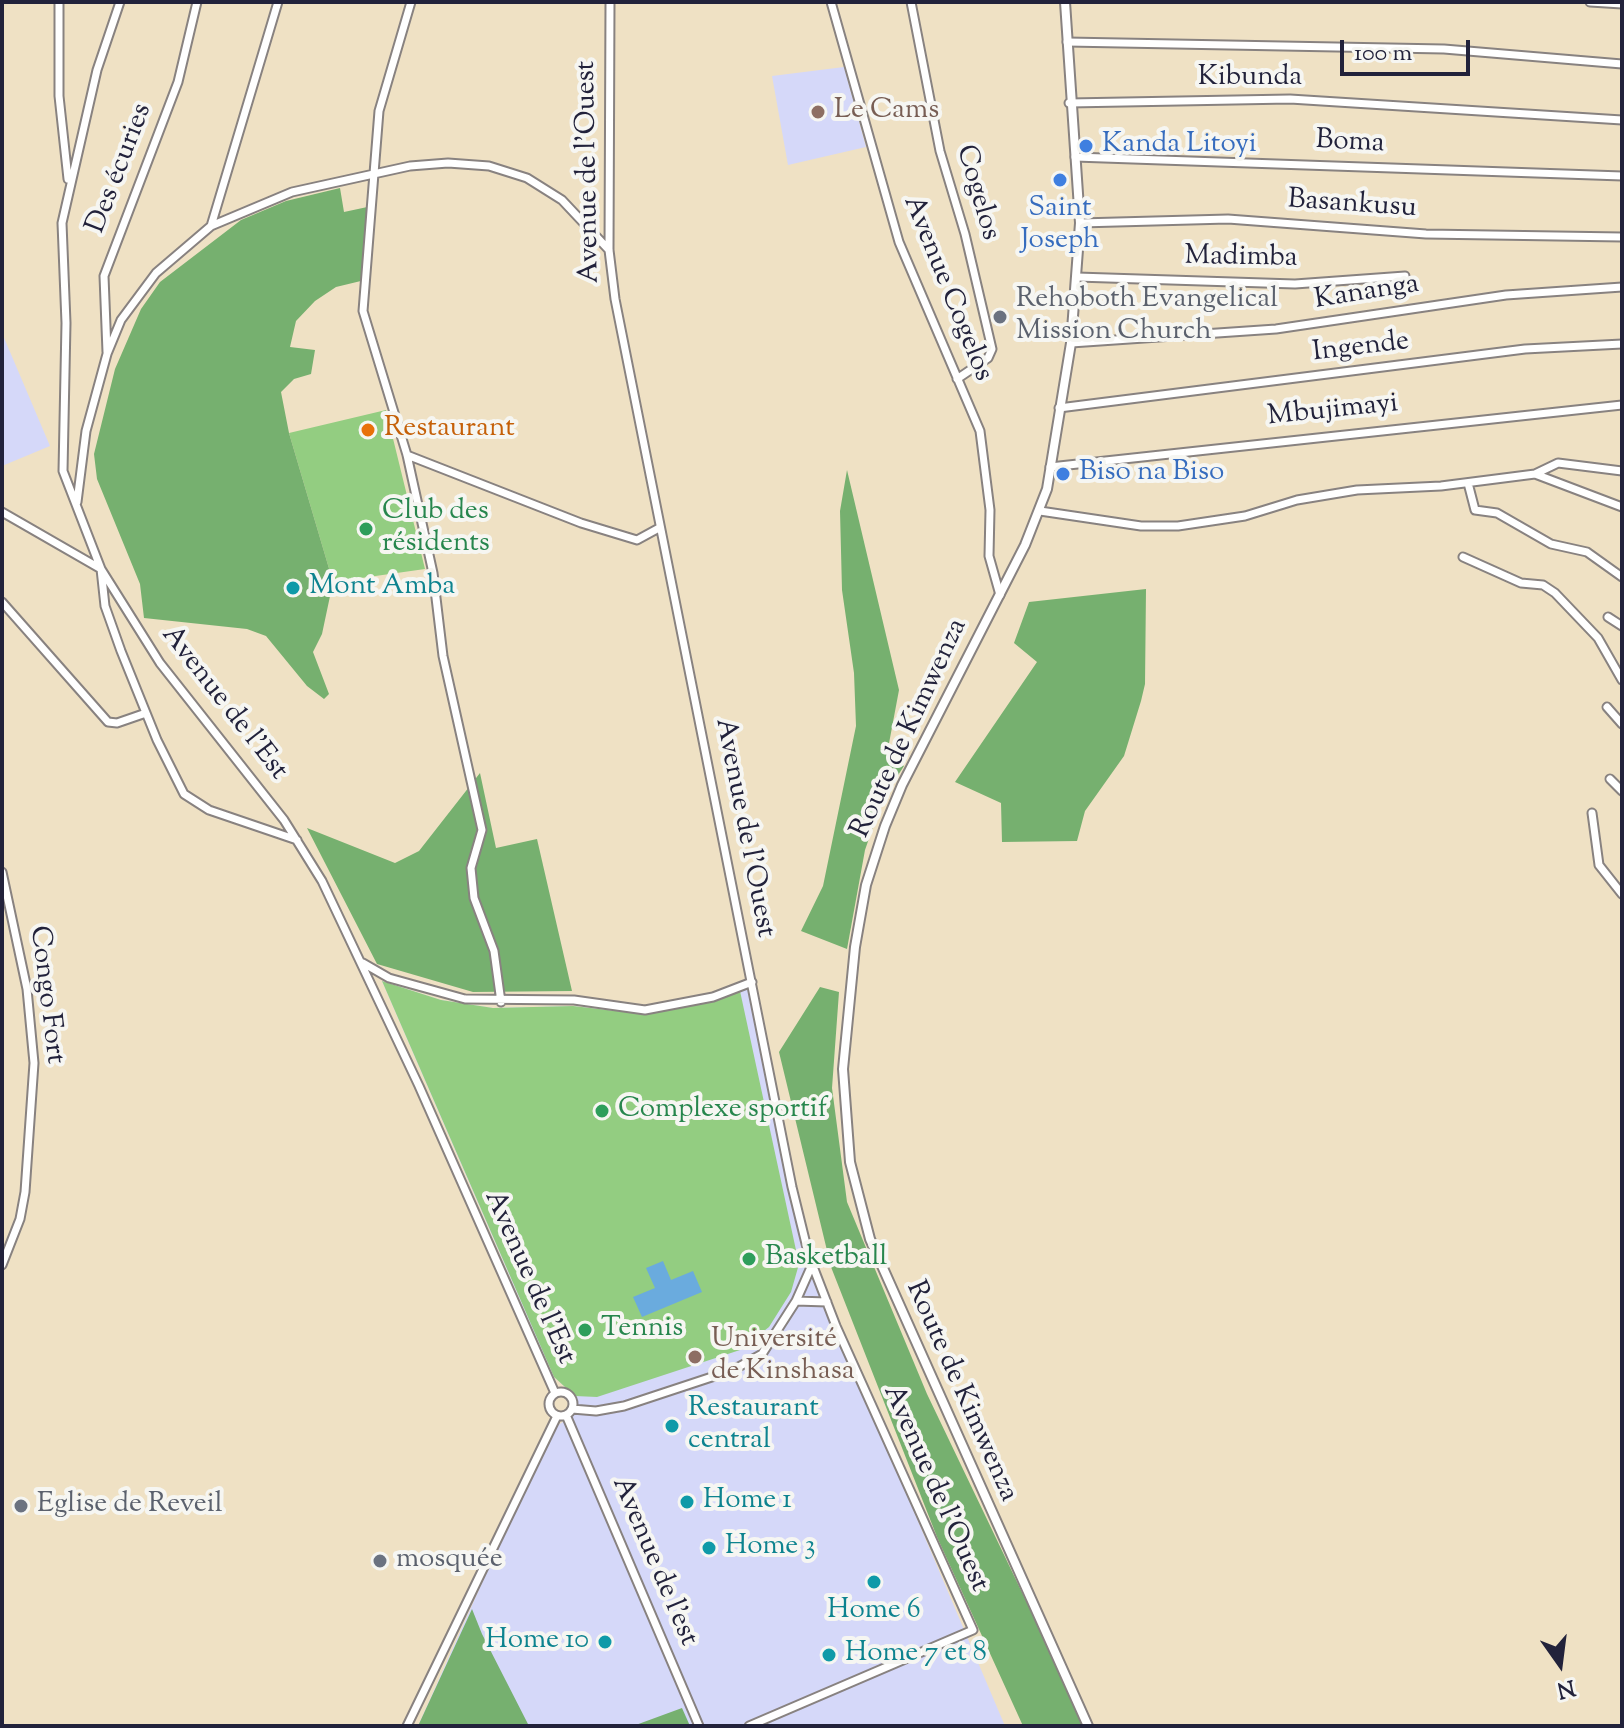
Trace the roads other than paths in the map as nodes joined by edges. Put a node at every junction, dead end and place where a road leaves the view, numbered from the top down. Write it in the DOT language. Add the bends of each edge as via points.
graph roads {
  1 [pos="59,2"];
  2 [pos="120,2"];
  3 [pos="197,2"];
  4 [pos="278,2"];
  5 [pos="411,2"];
  6 [pos="610,2"];
  7 [pos="831,2"];
  8 [pos="911,2"];
  9 [pos="1065,2"];
  10 [pos="1590,2"];
  11 [pos="1622,4"];
  12 [pos="1067,42"];
  13 [pos="1622,64"];
  14 [pos="1069,103"];
  15 [pos="1622,120"];
  16 [pos="1075,157"];
  17 [pos="376,174"];
  18 [pos="1622,176"];
  19 [pos="69,187"];
  20 [pos="1080,223"];
  21 [pos="211,226"];
  22 [pos="1622,237"];
  23 [pos="609,250"];
  24 [pos="1405,276"];
  25 [pos="1077,277"];
  26 [pos="1622,287"];
  27 [pos="1071,343"];
  28 [pos="1622,344"];
  29 [pos="107,354"];
  30 [pos="957,379"];
  31 [pos="1622,405"];
  32 [pos="1059,408"];
  33 [pos="407,455"];
  34 [pos="1050,467"];
  35 [pos="1622,471"];
  36 [pos="1535,474"];
  37 [pos="1468,483"];
  38 [pos="76,506"];
  39 [pos="1622,507"];
  40 [pos="1040,511"];
  41 [pos="2,512"];
  42 [pos="659,528"];
  43 [pos="1463,557"];
  44 [pos="101,569"];
  45 [pos="1622,577"];
  46 [pos="1000,595"];
  47 [pos="2,602"];
  48 [pos="1608,617"];
  49 [pos="1622,626"];
  50 [pos="1622,680"];
  51 [pos="1607,707"];
  52 [pos="146,713"];
  53 [pos="1622,724"];
  54 [pos="1610,779"];
  55 [pos="1622,791"];
  56 [pos="1592,813"];
  57 [pos="300,840"];
  58 [pos="2,872"];
  59 [pos="1622,894"];
  60 [pos="362,961"];
  61 [pos="752,982"];
  62 [pos="501,1002"];
  63 [pos="2,1265"];
  64 [pos="812,1265"];
  65 [pos="796,1301"];
  66 [pos="827,1302"];
  67 [pos="555,1393"];
  68 [pos="569,1412"];
  69 [pos="557,1416"];
  70 [pos="407,1726"];
  71 [pos="699,1726"];
  72 [pos="749,1726"];
  73 [pos="1088,1726"];
  1 -- 19 [label="street" via="60,104"];
  2 -- 19 [label="street, Avenue de l'Est" via="97,70"];
  3 -- 29 [label="street, Des écuries" via="178,82 104,276"];
  4 -- 21 [label="street"];
  5 -- 17 [label="street" via="379,111"];
  6 -- 23 [label="street, Avenue de l'Ouest"];
  7 -- 30 [label="street, Avenue Cogelos" via="899,242"];
  8 -- 30 [label="street, Cogelos" via="940,151 991,339 988,358"];
  9 -- 12 [label="street, Route de Kimwenza"];
  10 -- 11 [label="street"];
  12 -- 13 [label="street" via="1444,49"];
  12 -- 14 [label="street, Route de Kimwenza"];
  14 -- 15 [label="street, Kibunda" via="1290,99"];
  14 -- 16 [label="street, Route de Kimwenza"];
  16 -- 18 [label="street, Boma"];
  16 -- 20 [label="street, Route de Kimwenza"];
  17 -- 21 [label="street" via="292,192"];
  17 -- 23 [label="street" via="448,163 489,166 527,178 562,200"];
  17 -- 33 [label="street" via="363,311"];
  19 -- 38 [label="street, Avenue de l'Est" via="62,223 63,466"];
  20 -- 22 [label="street, Basankusu" via="1228,219 1426,234"];
  20 -- 25 [label="street, Route de Kimwenza"];
  21 -- 29 [label="street" via="140,291"];
  23 -- 42 [label="street, Avenue de l'Ouest"];
  24 -- 25 [label="street, Madimba" via="1295,284"];
  25 -- 27 [label="street, Route de Kimwenza"];
  26 -- 27 [label="street, Kananga" via="1506,295 1276,329"];
  27 -- 32 [label="street, Route de Kimwenza"];
  28 -- 32 [label="street, Ingende" via="1525,349"];
  29 -- 38 [label="street" via="86,431"];
  30 -- 46 [label="street, Avenue Cogelos" via="980,431 990,510 989,556"];
  31 -- 34 [label="street, Mbujimayi"];
  32 -- 34 [label="street, Route de Kimwenza"];
  33 -- 42 [label="street" via="637,540"];
  33 -- 62 [label="street" via="433,573 443,656 482,830 471,868 474,898 494,951"];
  34 -- 40 [label="street, Route de Kimwenza"];
  35 -- 36 [label="street" via="1558,463"];
  36 -- 37 [label="street"];
  36 -- 39 [label="street"];
  37 -- 40 [label="street" via="1357,490 1178,526"];
  37 -- 45 [label="street" via="1477,512 1497,513 1551,544 1587,552"];
  38 -- 44 [label="street, Avenue de l'Est"];
  40 -- 46 [label="street, Route de Kimwenza"];
  41 -- 44 [label="street"];
  42 -- 61 [label="street, Avenue de l'Ouest"];
  43 -- 50 [label="street" via="1555,593 1598,638"];
  44 -- 52 [label="street" via="105,606"];
  44 -- 57 [label="street, Avenue de l'Est" via="160,663"];
  46 -- 73 [label="street, Route de Kimwenza" via="902,785 866,885 846,1016 847,1138 863,1218 891,1291"];
  47 -- 52 [label="street" via="108,722"];
  48 -- 49 [label="street"];
  51 -- 53 [label="street"];
  52 -- 57 [label="street" via="189,798 209,810"];
  54 -- 55 [label="street"];
  56 -- 59 [label="street" via="1599,865"];
  57 -- 60 [label="street, Avenue de l'Est"];
  58 -- 63 [label="street, Congo Fort" via="27,989 34,1063 25,1192"];
  60 -- 62 [label="street" via="389,978 446,995"];
  60 -- 67 [label="street, Avenue de l'Est"];
  61 -- 62 [label="street" via="713,997 650,1010 574,1000"];
  61 -- 64 [label="street, Avenue de l'Ouest"];
  64 -- 65 [label="street"];
  64 -- 66 [label="street, Avenue de l'Ouest"];
  65 -- 66 [label="street"];
  65 -- 68 [label="street" via="767,1349 733,1370 611,1410"];
  66 -- 72 [label="street, Avenue de l'Ouest" via="973,1630"];
  67 -- 68 [label="street, Avenue de l'Est" via="568,1395"];
  67 -- 69 [label="street, Avenue de l'Est" via="549,1406"];
  68 -- 69 [label="street"];
  68 -- 71 [label="street, Avenue de l'est"];
  69 -- 70 [label="street"];
}
